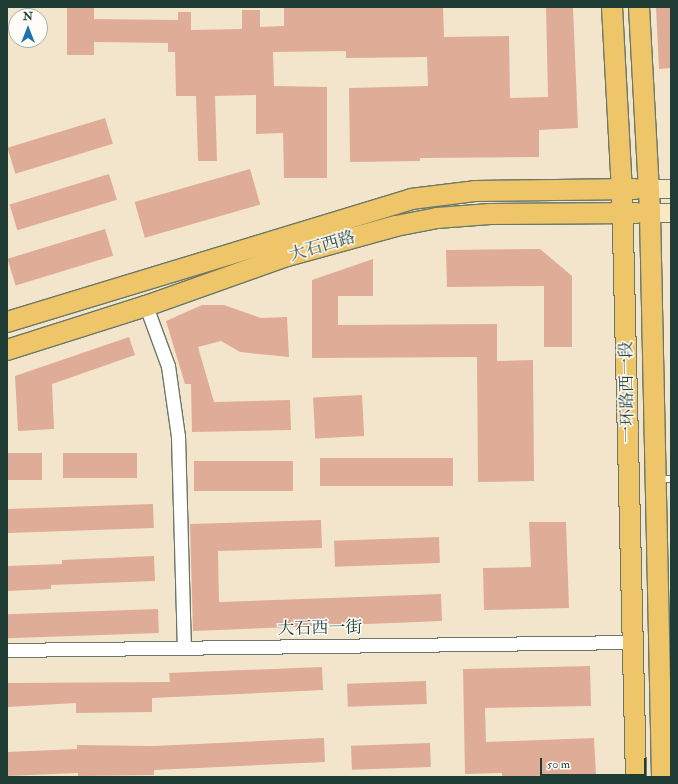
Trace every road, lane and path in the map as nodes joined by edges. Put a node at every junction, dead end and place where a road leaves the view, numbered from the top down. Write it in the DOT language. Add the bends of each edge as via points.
graph roads {
  1 [pos="612,7"];
  2 [pos="640,7"];
  3 [pos="622,189"];
  4 [pos="649,189"];
  5 [pos="671,189"];
  6 [pos="623,213"];
  7 [pos="650,213"];
  8 [pos="671,213"];
  9 [pos="146,306"];
  10 [pos="7,322"];
  11 [pos="7,350"];
  12 [pos="663,479"];
  13 [pos="633,642"];
  14 [pos="184,648"];
  15 [pos="7,650"];
  16 [pos="636,777"];
  17 [pos="662,777"];
  1 -- 3 [label="main road, 一环路西一段"];
  2 -- 4 [label="main road, 一环路西一段"];
  3 -- 4 [label="main road, 大石西路"];
  3 -- 6 [label="main road, 一环路西一段"];
  3 -- 10 [label="main road, 大石西路" via="475,191 411,199"];
  4 -- 5 [label="main road"];
  4 -- 7 [label="main road, 一环路西一段"];
  6 -- 7 [label="main road, 大石西路"];
  6 -- 9 [label="main road, 大石西路" via="464,215 396,226 287,256"];
  6 -- 13 [label="main road, 一环路西一段"];
  7 -- 8 [label="main road"];
  7 -- 12 [label="main road, 一环路西一段"];
  9 -- 11 [label="main road, 大石西路"];
  9 -- 14 [label="street" via="168,366 178,436"];
  12 -- 17 [label="main road, 一环路西一段"];
  13 -- 14 [label="street, 大石西一街"];
  13 -- 16 [label="main road, 一环路西一段"];
  14 -- 15 [label="street, 大石西一街"];
}
